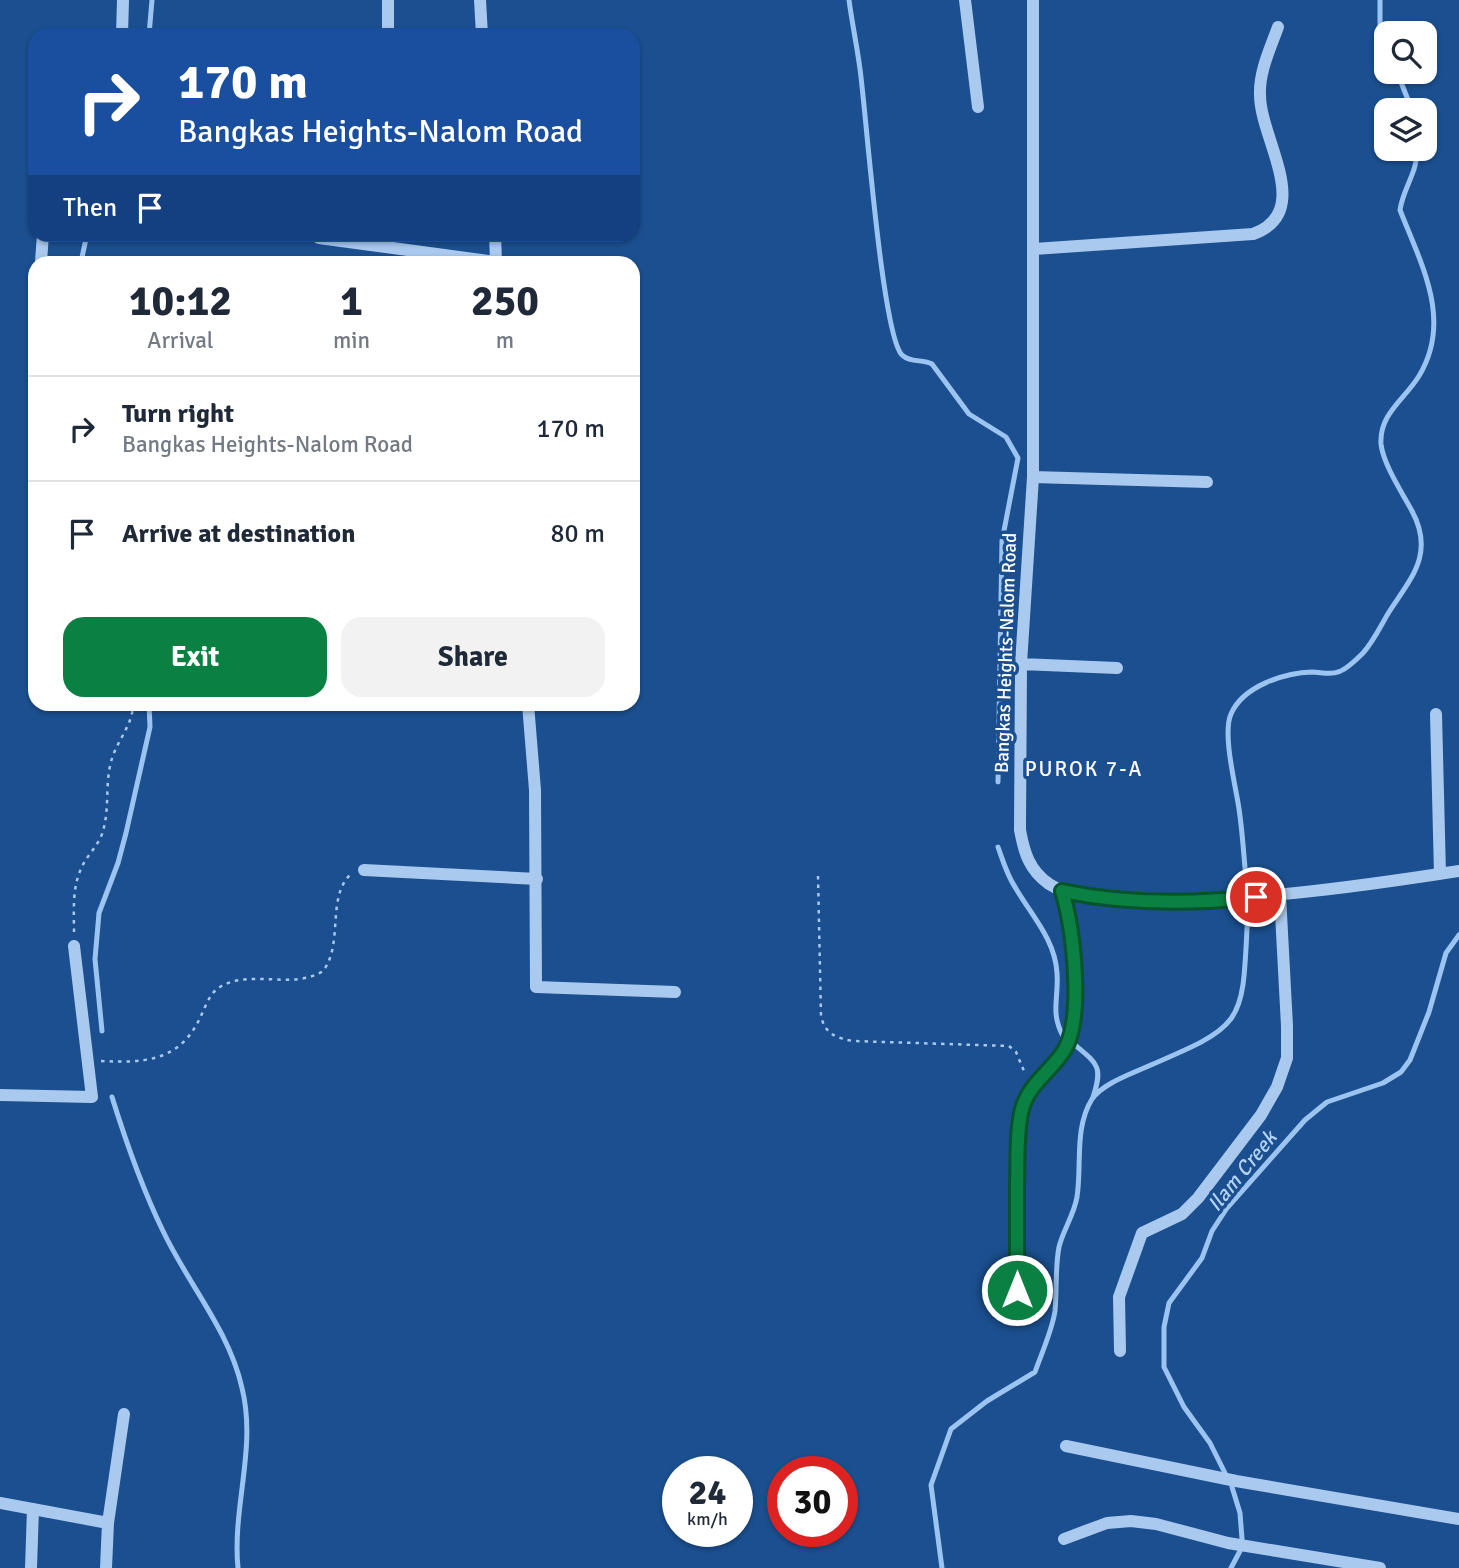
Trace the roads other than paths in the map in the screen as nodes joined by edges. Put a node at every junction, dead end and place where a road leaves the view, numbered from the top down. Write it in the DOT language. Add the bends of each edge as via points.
graph roads {
  1 [pos="123,0"];
  2 [pos="388,0"];
  3 [pos="480,0"];
  4 [pos="965,0"];
  5 [pos="1033,0"];
  6 [pos="1278,27"];
  7 [pos="122,28"];
  8 [pos="388,28"];
  9 [pos="482,28"];
  10 [pos="978,107"];
  11 [pos="348,242"];
  12 [pos="1034,249"];
  13 [pos="452,256"];
  14 [pos="1033,477"];
  15 [pos="1207,482"];
  16 [pos="1021,664"];
  17 [pos="1116,668"];
  18 [pos="529,711"];
  19 [pos="1436,714"];
  20 [pos="364,870"];
  21 [pos="1459,871"];
  22 [pos="1440,874"];
  23 [pos="537,879"];
  24 [pos="1062,891"];
  25 [pos="1280,895"];
  26 [pos="74,946"];
  27 [pos="675,992"];
  28 [pos="0,1095"];
  29 [pos="1016,1316"];
  30 [pos="1120,1351"];
  31 [pos="124,1414"];
  32 [pos="1066,1446"];
  33 [pos="0,1503"];
  34 [pos="33,1509"];
  35 [pos="1459,1519"];
  36 [pos="108,1523"];
  37 [pos="1064,1539"];
  38 [pos="31,1568"];
  39 [pos="106,1568"];
  40 [pos="1380,1568"];
  1 -- 7 [label="street"];
  2 -- 8 [label="street"];
  3 -- 9 [label="street"];
  4 -- 10 [label="street"];
  5 -- 12 [label="street, Bangkas Heights-Nalom Road"];
  6 -- 12 [label="street" via="1262,71 1259,95 1283,182 1283,206 1277,219 1253,234"];
  11 -- 13 [label="street"];
  12 -- 14 [label="street, Bangkas Heights-Nalom Road"];
  14 -- 15 [label="street"];
  14 -- 16 [label="street, Bangkas Heights-Nalom Road"];
  16 -- 17 [label="street"];
  16 -- 24 [label="street, Bangkas Heights-Nalom Road" via="1020,830 1024,854 1032,869"];
  18 -- 23 [label="street"];
  19 -- 22 [label="street"];
  20 -- 23 [label="street"];
  21 -- 22 [label="street, Bangkas Heights-Nalom Road"];
  22 -- 25 [label="street, Bangkas Heights-Nalom Road"];
  23 -- 27 [label="street" via="536,987"];
  24 -- 25 [label="street, Bangkas Heights-Nalom Road" via="1193,901"];
  24 -- 29 [label="street" via="1073,941 1073,1022 1067,1045 1031,1088 1023,1107 1018,1136"];
  25 -- 30 [label="street" via="1288,987 1287,1058 1277,1087 1198,1199 1182,1214 1142,1233 1119,1297"];
  26 -- 28 [label="street" via="92,1097"];
  31 -- 36 [label="street"];
  32 -- 35 [label="street"];
  33 -- 34 [label="street"];
  34 -- 36 [label="street"];
  34 -- 38 [label="street"];
  36 -- 39 [label="street"];
  37 -- 40 [label="street" via="1108,1523 1131,1521"];
}
